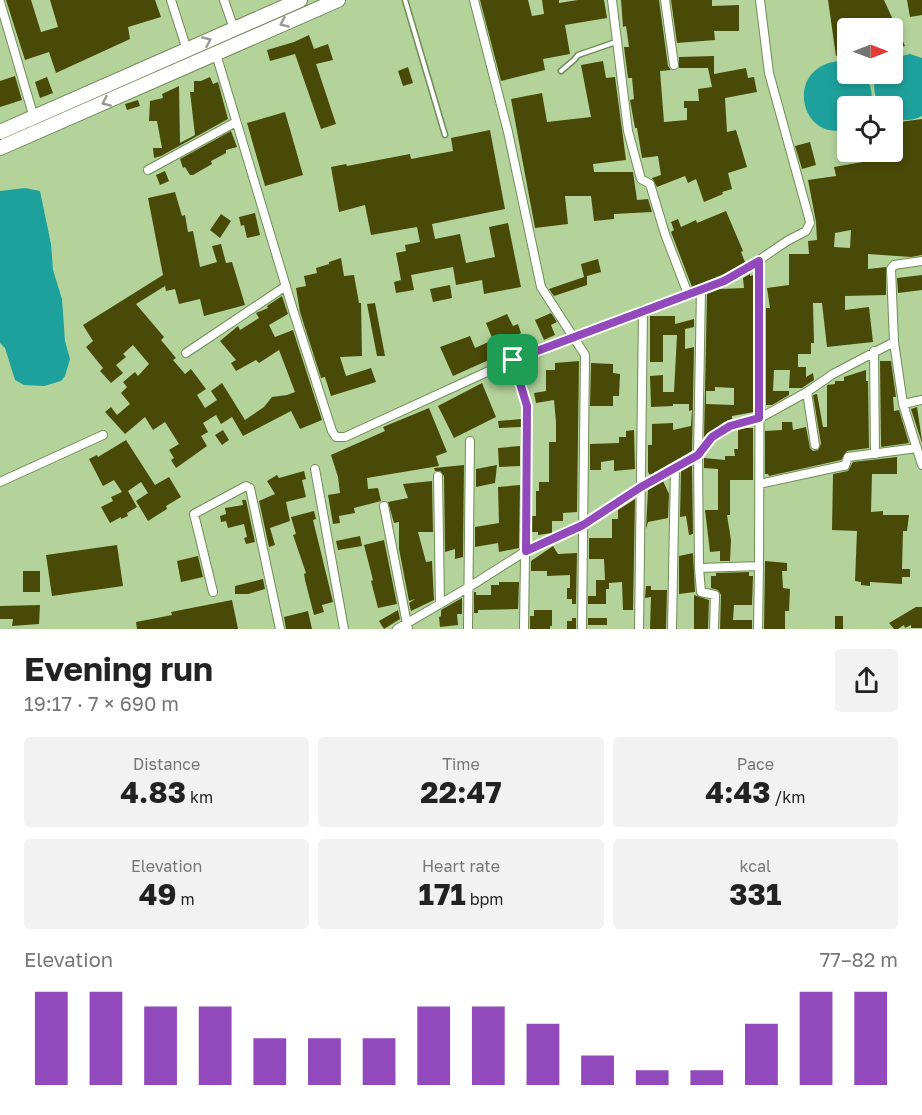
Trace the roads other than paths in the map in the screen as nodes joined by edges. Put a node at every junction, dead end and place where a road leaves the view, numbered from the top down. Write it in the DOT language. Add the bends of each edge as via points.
graph roads {
  1 [pos="171,0"];
  2 [pos="224,0"];
  3 [pos="300,0"];
  4 [pos="338,0"];
  5 [pos="405,0"];
  6 [pos="474,0"];
  7 [pos="612,0"];
  8 [pos="665,0"];
  9 [pos="760,0"];
  10 [pos="0,2"];
  11 [pos="234,30"];
  12 [pos="616,42"];
  13 [pos="187,50"];
  14 [pos="216,54"];
  15 [pos="674,65"];
  16 [pos="561,71"];
  17 [pos="34,118"];
  18 [pos="236,122"];
  19 [pos="0,132"];
  20 [pos="445,135"];
  21 [pos="0,148"];
  22 [pos="148,171"];
  23 [pos="759,261"];
  24 [pos="922,261"];
  25 [pos="286,286"];
  26 [pos="701,289"];
  27 [pos="688,294"];
  28 [pos="643,310"];
  29 [pos="573,336"];
  30 [pos="894,342"];
  31 [pos="874,351"];
  32 [pos="186,354"];
  33 [pos="513,360"];
  34 [pos="807,392"];
  35 [pos="922,400"];
  36 [pos="903,404"];
  37 [pos="759,418"];
  38 [pos="103,435"];
  39 [pos="470,441"];
  40 [pos="815,444"];
  41 [pos="917,448"];
  42 [pos="875,454"];
  43 [pos="698,455"];
  44 [pos="922,465"];
  45 [pos="675,467"];
  46 [pos="315,469"];
  47 [pos="438,476"];
  48 [pos="0,482"];
  49 [pos="759,483"];
  50 [pos="641,487"];
  51 [pos="384,506"];
  52 [pos="583,525"];
  53 [pos="526,551"];
  54 [pos="759,566"];
  55 [pos="699,567"];
  56 [pos="469,588"];
  57 [pos="213,592"];
  58 [pos="440,604"];
  59 [pos="408,626"];
  60 [pos="280,629"];
  61 [pos="344,629"];
  62 [pos="397,629"];
  63 [pos="468,629"];
  64 [pos="524,629"];
  65 [pos="582,629"];
  66 [pos="639,629"];
  67 [pos="672,629"];
  68 [pos="714,629"];
  69 [pos="758,629"];
  1 -- 13 [label="street"];
  2 -- 11 [label="street"];
  3 -- 11 [label="highway"];
  4 -- 14 [label="highway, one-way"];
  5 -- 20 [label="lane"];
  6 -- 29 [label="street" via="508,132 541,287"];
  7 -- 12 [label="street"];
  8 -- 15 [label="street"];
  9 -- 23 [label="street" via="769,74 810,223 806,231"];
  10 -- 17 [label="street"];
  13 -- 11 [label="highway, one-way"];
  12 -- 16 [label="lane" via="578,55"];
  12 -- 27 [label="street" via="628,131 641,179 650,184"];
  13 -- 17 [label="highway"];
  14 -- 18 [label="street"];
  14 -- 21 [label="highway, one-way"];
  17 -- 19 [label="highway"];
  18 -- 22 [label="street"];
  18 -- 25 [label="street"];
  23 -- 26 [label="street"];
  23 -- 37 [label="street"];
  24 -- 30 [label="street" via="891,269"];
  25 -- 32 [label="street"];
  25 -- 33 [label="street" via="336,436 345,438"];
  26 -- 27 [label="street"];
  26 -- 43 [label="street"];
  27 -- 28 [label="street"];
  28 -- 29 [label="street"];
  28 -- 50 [label="street"];
  29 -- 33 [label="street"];
  29 -- 52 [label="street" via="585,355"];
  30 -- 31 [label="street"];
  30 -- 36 [label="street"];
  31 -- 34 [label="street"];
  31 -- 42 [label="street"];
  33 -- 53 [label="street" via="527,406"];
  34 -- 37 [label="street"];
  34 -- 40 [label="street"];
  35 -- 36 [label="street"];
  36 -- 41 [label="street"];
  37 -- 43 [label="street" via="730,426 712,437"];
  37 -- 49 [label="street"];
  38 -- 48 [label="street"];
  39 -- 56 [label="street"];
  41 -- 42 [label="street"];
  41 -- 44 [label="street"];
  42 -- 49 [label="street" via="848,457 842,466"];
  43 -- 45 [label="street"];
  43 -- 55 [label="street"];
  45 -- 50 [label="street"];
  45 -- 67 [label="street"];
  46 -- 61 [label="street"];
  47 -- 58 [label="street"];
  49 -- 54 [label="street"];
  50 -- 52 [label="street"];
  50 -- 66 [label="street"];
  51 -- 59 [label="street"];
  52 -- 53 [label="street"];
  52 -- 65 [label="street"];
  53 -- 56 [label="street"];
  53 -- 64 [label="street"];
  54 -- 55 [label="street"];
  54 -- 69 [label="street"];
  55 -- 68 [label="street" via="701,592 715,595"];
  56 -- 58 [label="street"];
  56 -- 63 [label="street"];
  57 -- 60 [label="street" via="194,514 246,486 250,488"];
  58 -- 59 [label="street"];
  59 -- 62 [label="street"];
}
